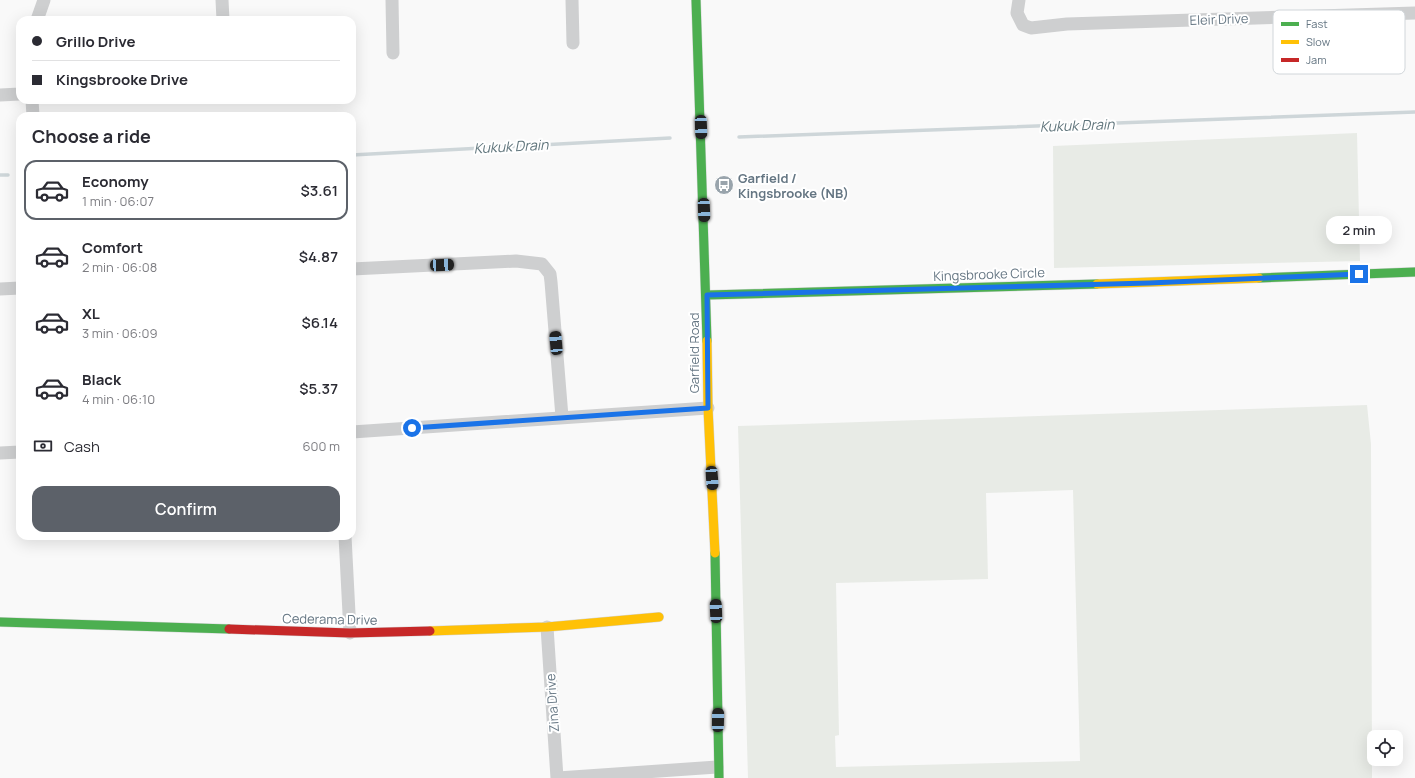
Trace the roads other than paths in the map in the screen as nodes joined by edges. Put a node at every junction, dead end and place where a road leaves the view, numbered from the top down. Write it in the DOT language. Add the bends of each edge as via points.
graph roads {
  1 [pos="44,0"];
  2 [pos="222,0"];
  3 [pos="392,0"];
  4 [pos="572,0"];
  5 [pos="696,0"];
  6 [pos="1019,0"];
  7 [pos="1405,13"];
  8 [pos="1415,13"];
  9 [pos="38,16"];
  10 [pos="223,16"];
  11 [pos="1273,17"];
  12 [pos="573,43"];
  13 [pos="393,53"];
  14 [pos="16,94"];
  15 [pos="0,95"];
  16 [pos="356,269"];
  17 [pos="1415,272"];
  18 [pos="16,288"];
  19 [pos="0,289"];
  20 [pos="707,295"];
  21 [pos="708,408"];
  22 [pos="562,417"];
  23 [pos="356,432"];
  24 [pos="16,452"];
  25 [pos="0,453"];
  26 [pos="345,540"];
  27 [pos="659,617"];
  28 [pos="0,622"];
  29 [pos="547,628"];
  30 [pos="350,633"];
  31 [pos="718,773"];
  32 [pos="558,778"];
  1 -- 9 [label="street"];
  2 -- 10 [label="street"];
  3 -- 13 [label="street"];
  4 -- 12 [label="street"];
  5 -- 20 [label="street, Garfield Road"];
  6 -- 11 [label="street, Eleir Drive" via="1017,13 1023,25 1031,28 1067,24"];
  7 -- 8 [label="street, Eleir Drive"];
  14 -- 15 [label="street"];
  16 -- 22 [label="street" via="516,261 542,264 550,274"];
  17 -- 20 [label="street, Kingsbrooke Circle" via="1149,283"];
  18 -- 19 [label="street"];
  20 -- 21 [label="street, Garfield Road"];
  21 -- 22 [label="street"];
  21 -- 31 [label="street, Garfield Road" via="718,674"];
  22 -- 23 [label="street"];
  24 -- 25 [label="street"];
  26 -- 30 [label="street"];
  27 -- 29 [label="street, Cederama Drive"];
  28 -- 30 [label="street, Cederama Drive"];
  29 -- 30 [label="street, Cederama Drive"];
  29 -- 32 [label="street, Zina Drive"];
  31 -- 32 [label="street"];
}
